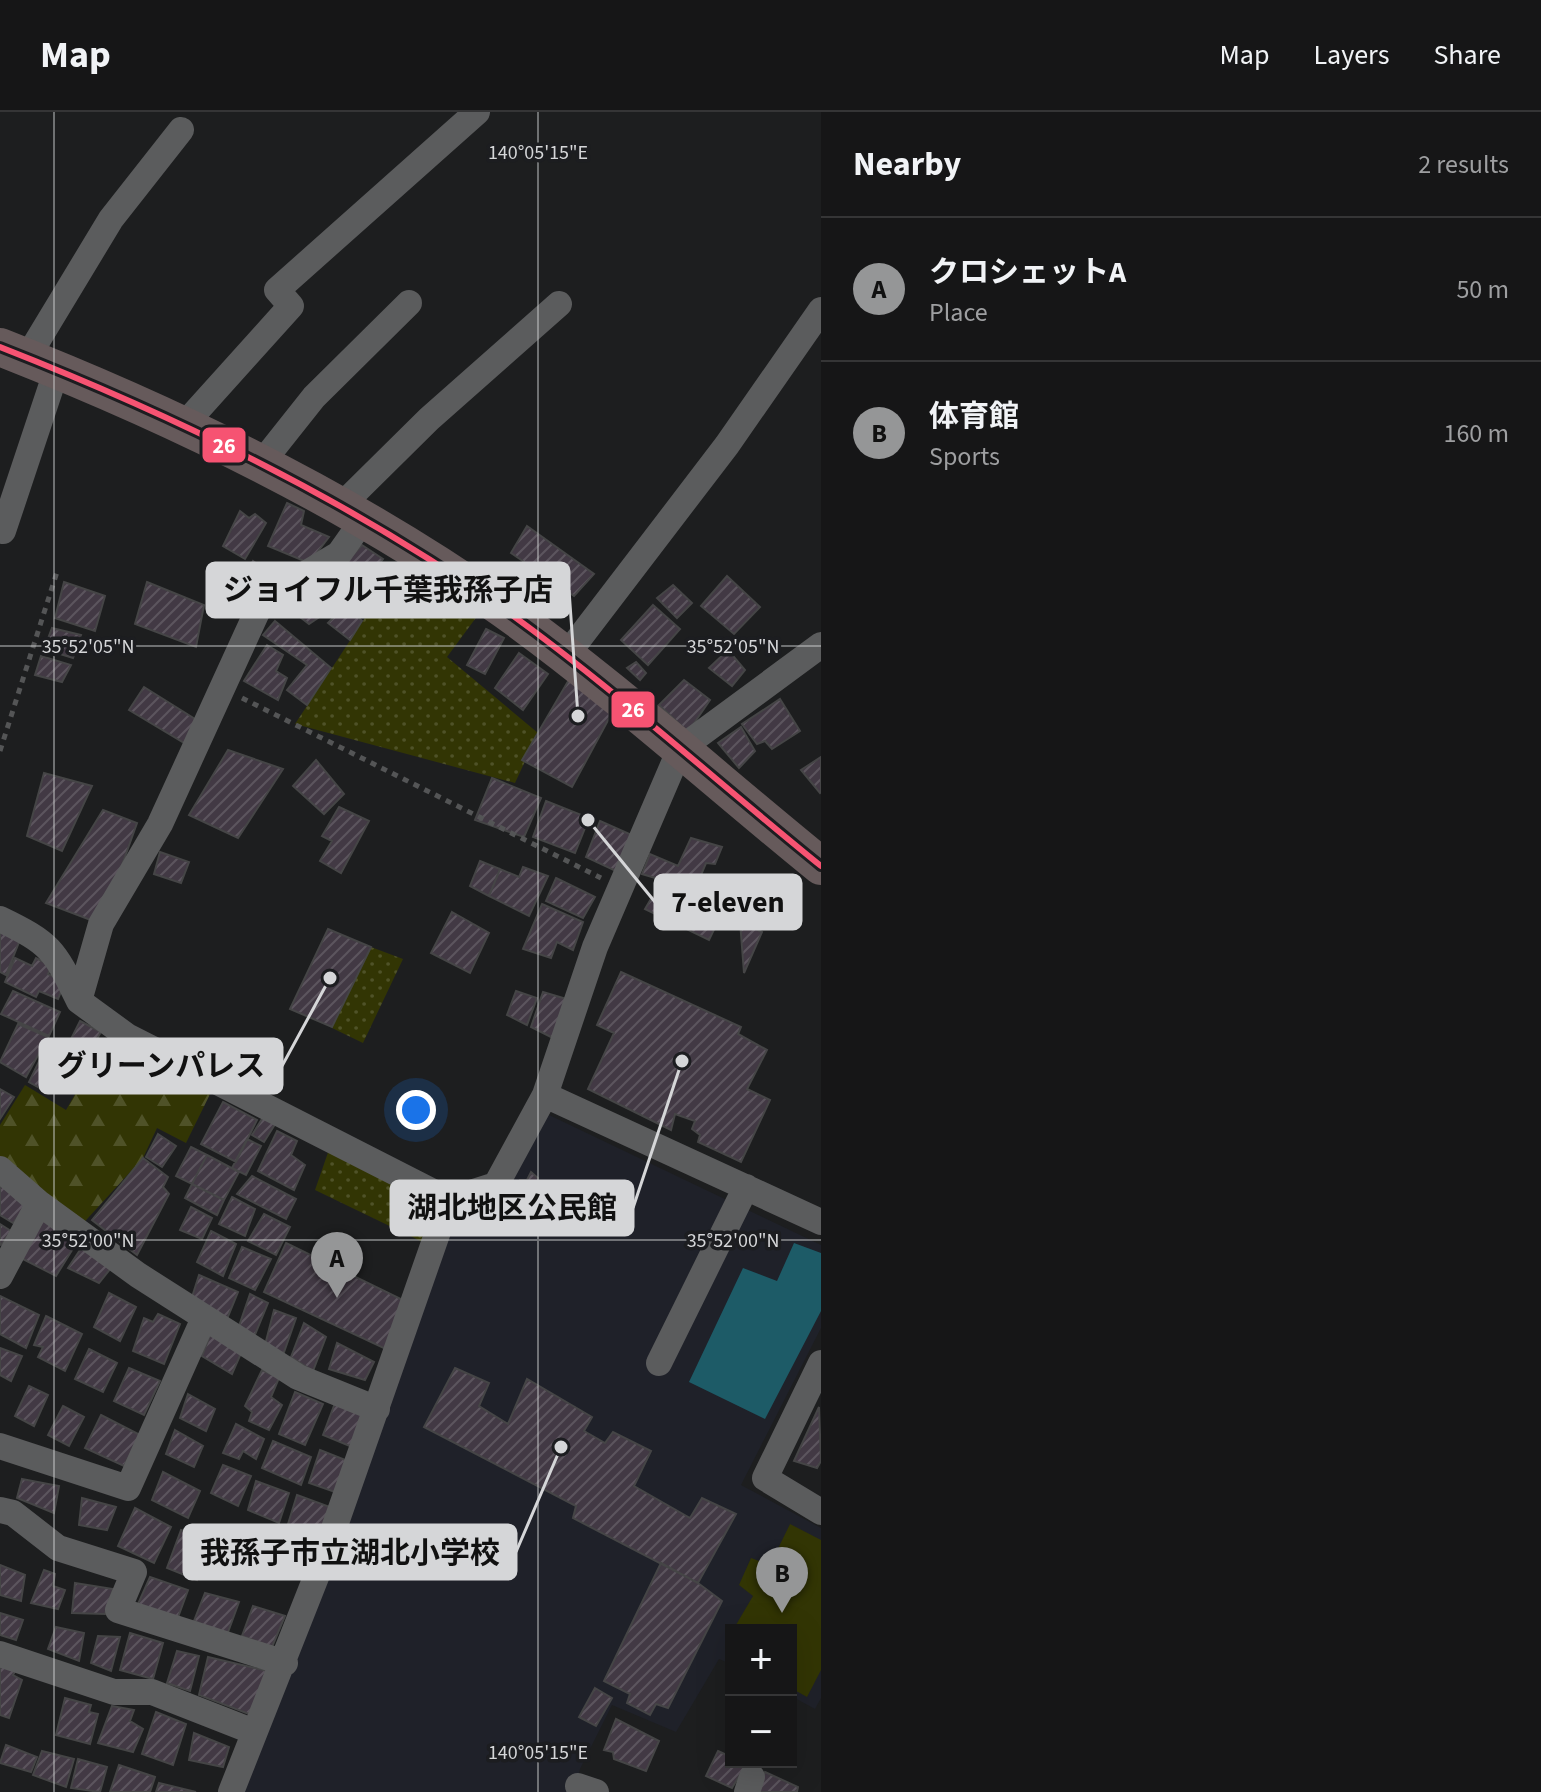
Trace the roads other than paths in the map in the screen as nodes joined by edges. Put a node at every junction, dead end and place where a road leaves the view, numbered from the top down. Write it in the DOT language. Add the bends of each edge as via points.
graph roads {
  1 [pos="477,112"];
  2 [pos="181,130"];
  3 [pos="409,303"];
  4 [pos="559,304"];
  5 [pos="821,310"];
  6 [pos="28,358"];
  7 [pos="183,426"];
  8 [pos="260,465"];
  9 [pos="352,513"];
  10 [pos="3,531"];
  11 [pos="821,645"];
  12 [pos="565,657"];
  13 [pos="680,749"];
  14 [pos="821,866"];
  15 [pos="0,919"];
  16 [pos="79,1001"];
  17 [pos="545,1095"];
  18 [pos="0,1169"];
  19 [pos="746,1187"];
  20 [pos="449,1200"];
  21 [pos="39,1203"];
  22 [pos="821,1222"];
  23 [pos="0,1276"];
  24 [pos="204,1318"];
  25 [pos="659,1363"];
  26 [pos="821,1363"];
  27 [pos="377,1409"];
  28 [pos="0,1446"];
  29 [pos="0,1510"];
  30 [pos="821,1512"];
  31 [pos="0,1654"];
  32 [pos="285,1663"];
  33 [pos="254,1732"];
  34 [pos="231,1792"];
  1 -- 7 [label="street" via="277,290 291,306"];
  2 -- 6 [label="street" via="111,219"];
  3 -- 8 [label="street" via="314,397"];
  4 -- 9 [label="street" via="429,419"];
  5 -- 12 [label="street" via="727,445"];
  6 -- 7 [label="highway"];
  6 -- 10 [label="street"];
  7 -- 8 [label="highway"];
  8 -- 9 [label="highway"];
  9 -- 12 [label="highway" via="504,610"];
  9 -- 16 [label="street" via="339,554 272,594 257,612 160,824 101,924"];
  11 -- 13 [label="street"];
  12 -- 13 [label="highway"];
  13 -- 14 [label="highway"];
  13 -- 17 [label="street" via="595,947"];
  15 -- 16 [label="street" via="40,938 59,960"];
  16 -- 20 [label="street" via="152,1050"];
  17 -- 19 [label="street"];
  17 -- 20 [label="street" via="496,1185"];
  18 -- 21 [label="street"];
  19 -- 22 [label="street"];
  19 -- 25 [label="street"];
  20 -- 27 [label="street"];
  21 -- 23 [label="street"];
  21 -- 24 [label="street"];
  24 -- 27 [label="street" via="298,1377"];
  24 -- 28 [label="street" via="128,1488"];
  26 -- 30 [label="street" via="765,1478"];
  27 -- 32 [label="street"];
  29 -- 32 [label="street" via="13,1513 58,1548 134,1572 118,1610"];
  31 -- 33 [label="street" via="114,1692 152,1692"];
  32 -- 33 [label="street"];
  33 -- 34 [label="street"];
}
